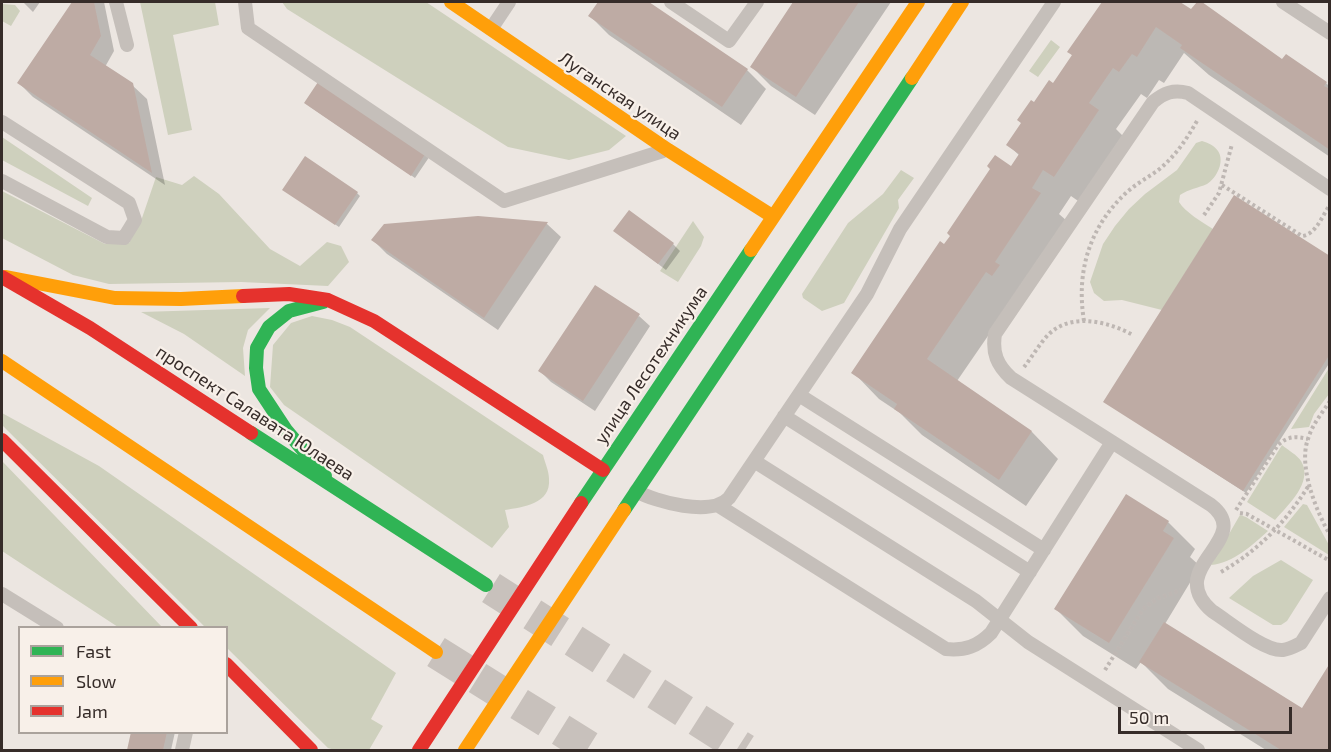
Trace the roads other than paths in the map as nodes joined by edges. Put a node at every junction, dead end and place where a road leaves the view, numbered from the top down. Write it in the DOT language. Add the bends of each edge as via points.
graph roads {
  1 [pos="116,2"];
  2 [pos="245,2"];
  3 [pos="451,2"];
  4 [pos="509,2"];
  5 [pos="671,2"];
  6 [pos="757,2"];
  7 [pos="918,2"];
  8 [pos="962,2"];
  9 [pos="1054,2"];
  10 [pos="1283,2"];
  11 [pos="491,29"];
  12 [pos="1329,33"];
  13 [pos="127,45"];
  14 [pos="2,122"];
  15 [pos="668,150"];
  16 [pos="2,181"];
  17 [pos="1329,189"];
  18 [pos="772,216"];
  19 [pos="2,277"];
  20 [pos="328,300"];
  21 [pos="2,361"];
  22 [pos="799,395"];
  23 [pos="784,416"];
  24 [pos="2,440"];
  25 [pos="1112,442"];
  26 [pos="754,461"];
  27 [pos="603,470"];
  28 [pos="331,483"];
  29 [pos="636,491"];
  30 [pos="719,506"];
  31 [pos="1044,550"];
  32 [pos="1030,572"];
  33 [pos="486,585"];
  34 [pos="2,594"];
  35 [pos="1329,598"];
  36 [pos="999,620"];
  37 [pos="55,626"];
  38 [pos="190,626"];
  39 [pos="436,652"];
  40 [pos="228,666"];
  41 [pos="186,734"];
  42 [pos="182,750"];
  43 [pos="311,750"];
  44 [pos="419,750"];
  45 [pos="465,750"];
  46 [pos="1198,750"];
  1 -- 13 [label="lane"];
  2 -- 15 [label="lane" via="249,28 504,201"];
  3 -- 11 [label="main road, Луганская улица"];
  4 -- 11 [label="lane"];
  5 -- 6 [label="lane" via="729,41"];
  7 -- 18 [label="main road, улица Лесотехникума"];
  8 -- 29 [label="main road"];
  9 -- 22 [label="lane" via="900,229 872,287"];
  10 -- 12 [label="lane"];
  11 -- 15 [label="main road, Луганская улица"];
  14 -- 16 [label="lane" via="129,203 135,220 124,238 107,237"];
  15 -- 18 [label="main road, Луганская улица"];
  17 -- 25 [label="lane" via="1188,93 1169,92 1153,102 995,334 995,357 1001,369"];
  18 -- 27 [label="main road, улица Лесотехникума"];
  19 -- 20 [label="main road" via="115,298 289,294"];
  19 -- 28 [label="main road, проспект Салавата Юлаева" via="90,328"];
  20 -- 27 [label="main road" via="374,321"];
  20 -- 28 [label="main road" via="289,311 269,327 257,348 256,368 259,389 286,430"];
  21 -- 39 [label="main road"];
  22 -- 23 [label="lane"];
  22 -- 31 [label="lane"];
  23 -- 26 [label="lane"];
  23 -- 32 [label="lane"];
  24 -- 38 [label="main road"];
  25 -- 31 [label="lane"];
  25 -- 35 [label="lane" via="1228,515 1223,533 1196,576 1198,594 1212,611 1268,647 1283,650 1300,643"];
  26 -- 30 [label="lane"];
  26 -- 36 [label="lane" via="976,601"];
  27 -- 44 [label="main road, улица Лесотехникума"];
  28 -- 33 [label="main road, проспект Салавата Юлаева"];
  29 -- 30 [label="lane" via="659,501"];
  29 -- 45 [label="main road"];
  30 -- 36 [label="lane" via="946,649 976,645"];
  31 -- 32 [label="lane"];
  32 -- 36 [label="lane"];
  34 -- 37 [label="lane"];
  36 -- 46 [label="lane"];
  40 -- 43 [label="main road"];
  41 -- 42 [label="lane"];
}
